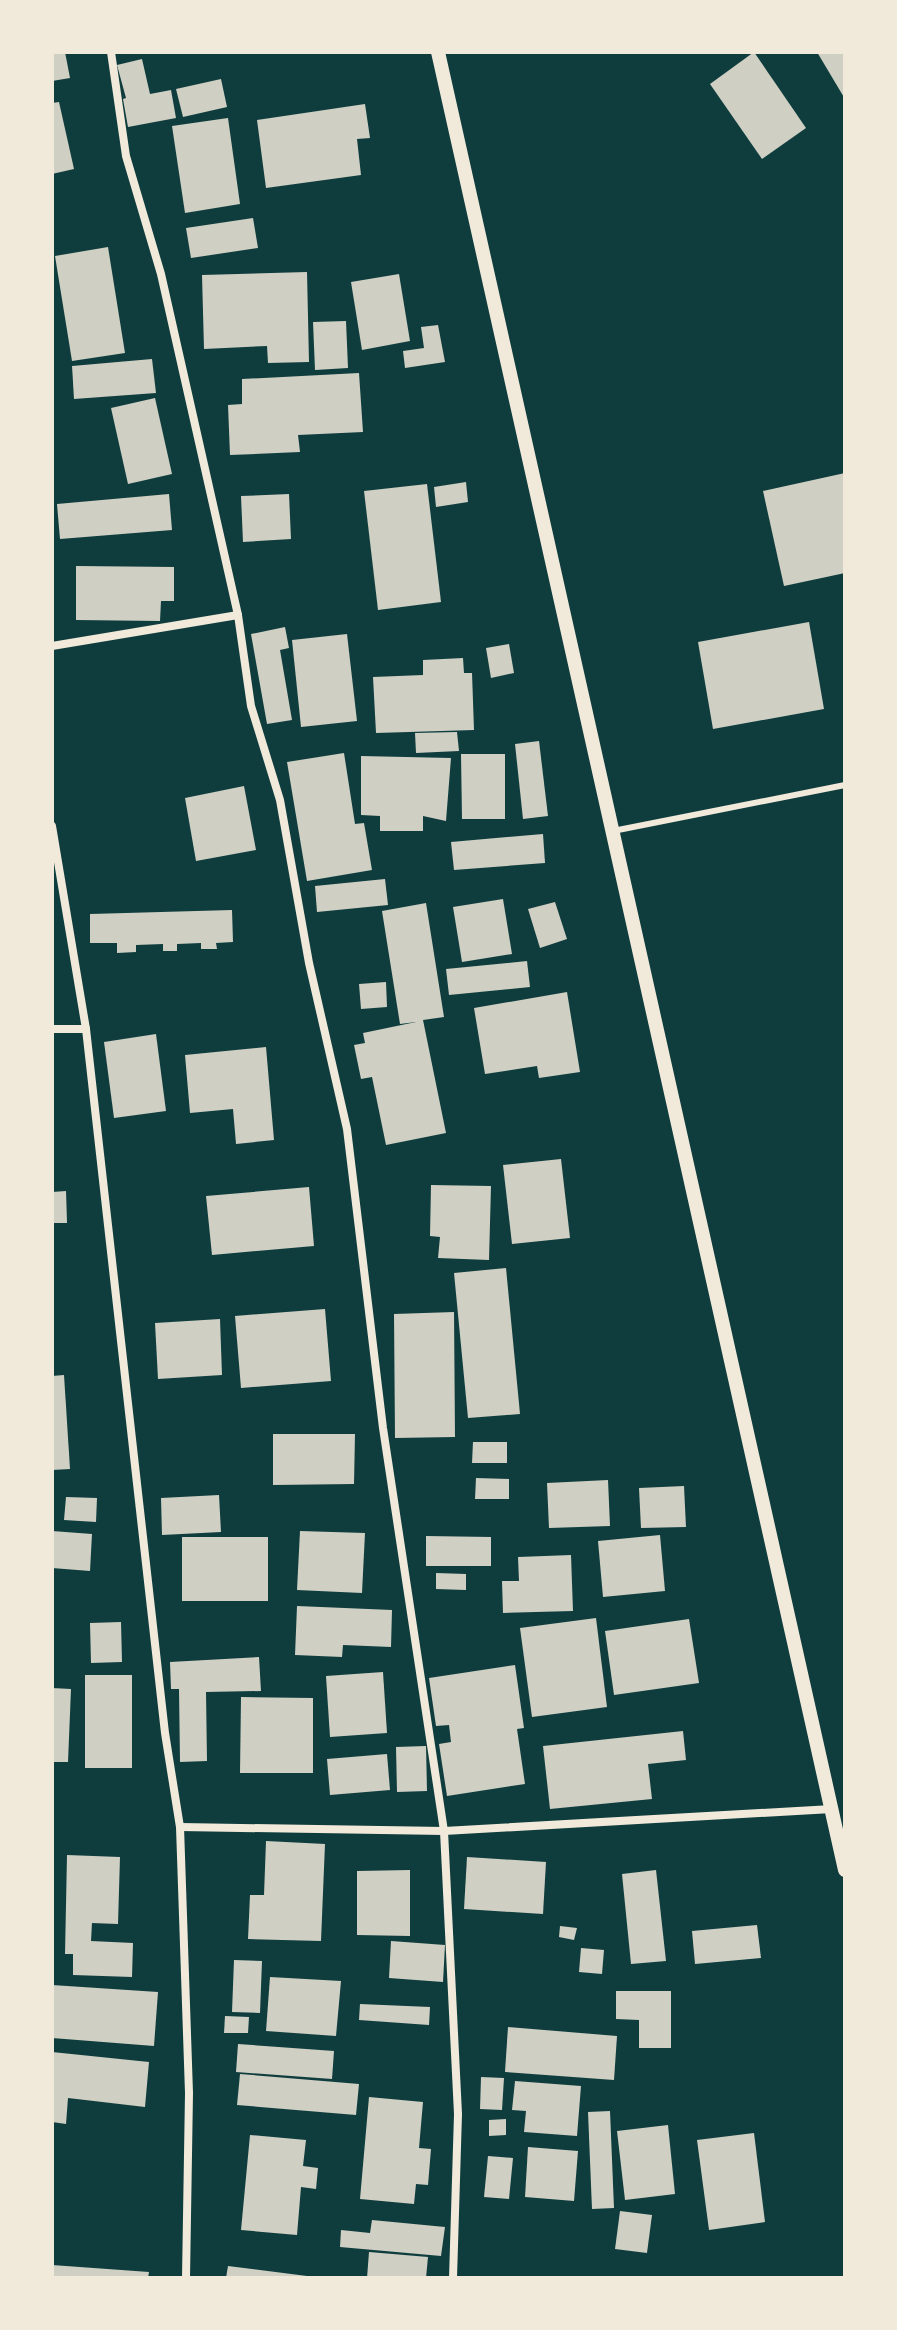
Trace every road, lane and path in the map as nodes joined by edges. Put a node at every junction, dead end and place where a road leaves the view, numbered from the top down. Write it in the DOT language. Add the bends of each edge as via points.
graph roads {
  1 [pos="111,52"];
  2 [pos="438,52"];
  3 [pos="238,615"];
  4 [pos="52,646"];
  5 [pos="845,785"];
  6 [pos="52,826"];
  7 [pos="613,831"];
  8 [pos="52,1029"];
  9 [pos="86,1029"];
  10 [pos="832,1809"];
  11 [pos="180,1827"];
  12 [pos="444,1831"];
  13 [pos="845,1870"];
  14 [pos="186,2278"];
  15 [pos="453,2278"];
  1 -- 3 [label="street" via="126,156 161,274"];
  2 -- 7 [label="street"];
  3 -- 4 [label="street"];
  3 -- 12 [label="street" via="251,706 280,800 309,963 347,1129 383,1428"];
  5 -- 7 [label="lane"];
  6 -- 9 [label="street"];
  7 -- 10 [label="street"];
  8 -- 9 [label="street"];
  9 -- 11 [label="street"];
  10 -- 12 [label="street"];
  10 -- 13 [label="street"];
  11 -- 12 [label="street"];
  11 -- 14 [label="street" via="189,2093"];
  12 -- 15 [label="street" via="458,2114"];
}
